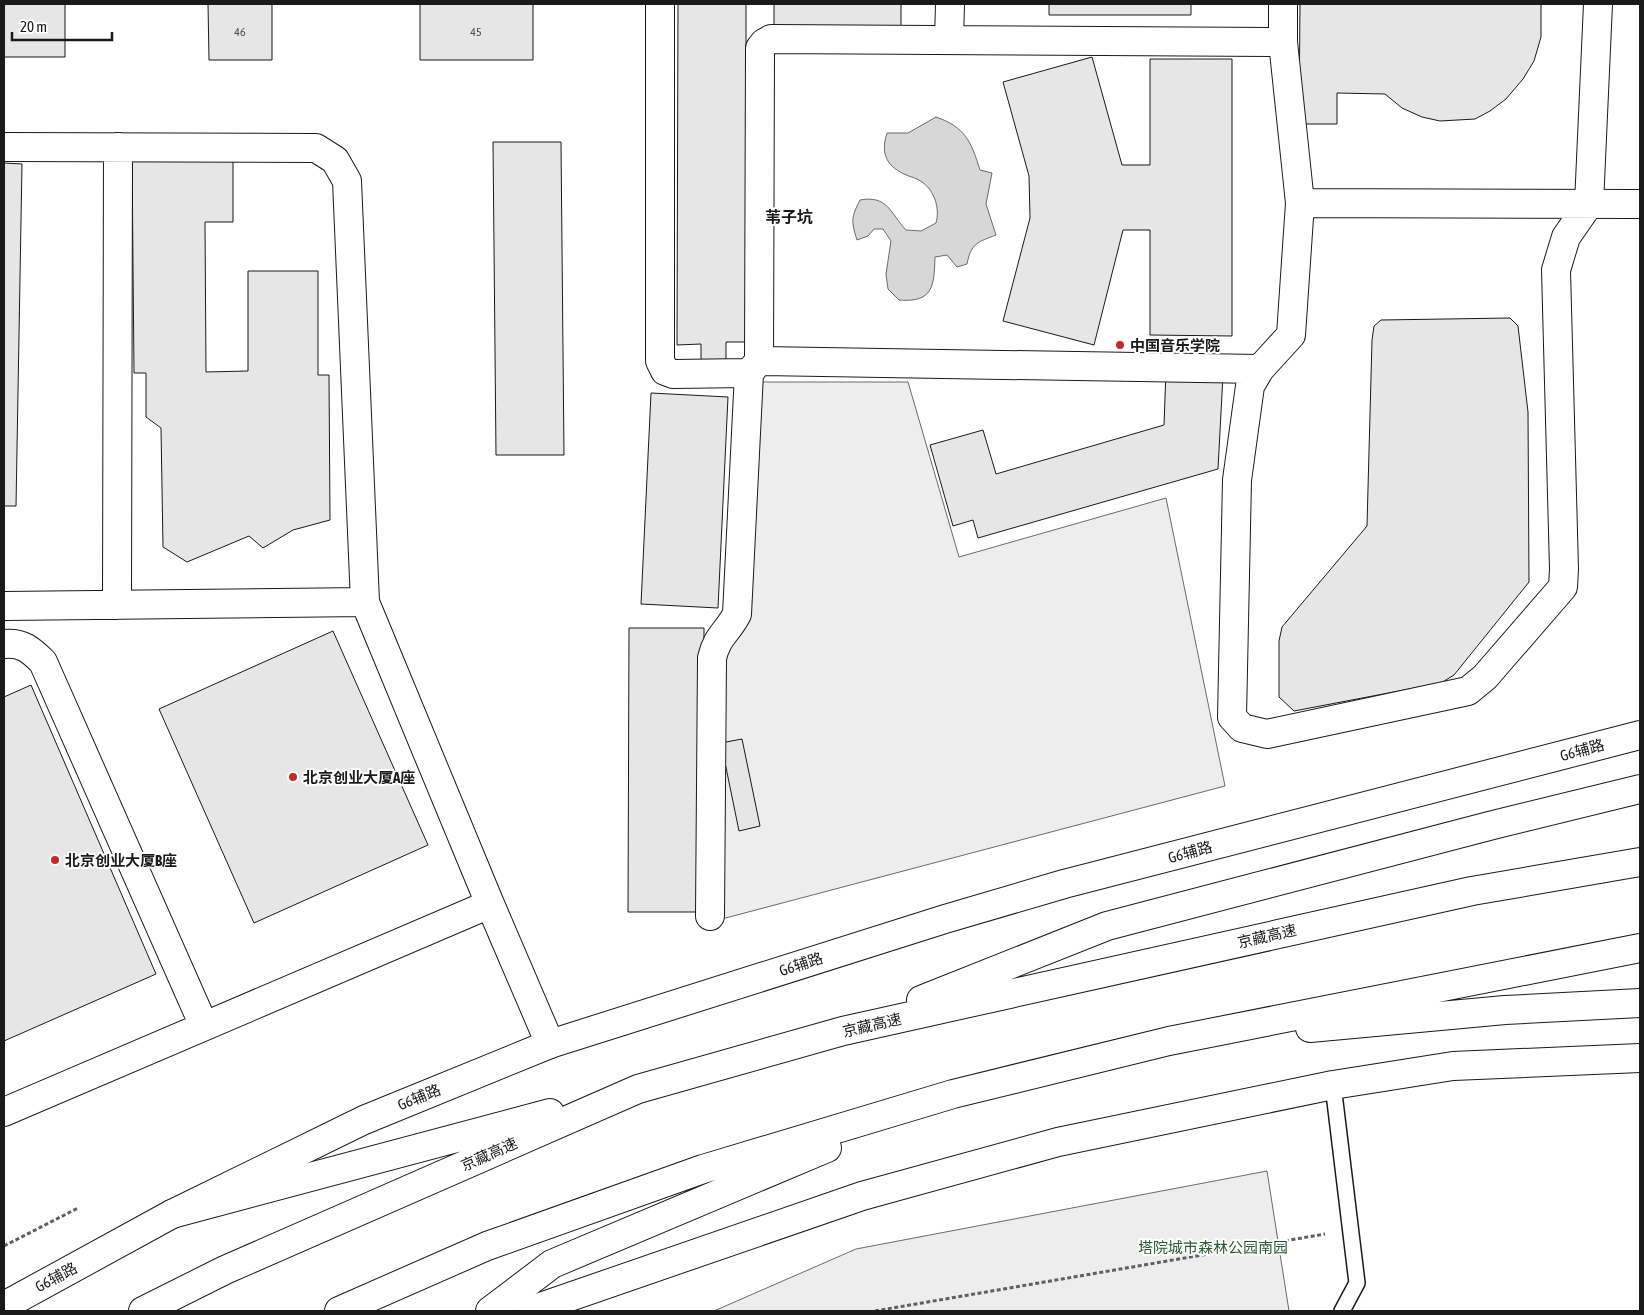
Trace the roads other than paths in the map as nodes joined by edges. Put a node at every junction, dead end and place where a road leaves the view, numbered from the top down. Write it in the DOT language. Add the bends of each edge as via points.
graph roads {
  1 [pos="660,4"];
  2 [pos="950,4"];
  3 [pos="1283,4"];
  4 [pos="1598,4"];
  5 [pos="949,40"];
  6 [pos="1283,42"];
  7 [pos="4,147"];
  8 [pos="118,147"];
  9 [pos="1300,203"];
  10 [pos="1590,204"];
  11 [pos="1640,204"];
  12 [pos="754,367"];
  13 [pos="1260,369"];
  14 [pos="365,602"];
  15 [pos="117,605"];
  16 [pos="9,606"];
  17 [pos="8,644"];
  18 [pos="1640,735"];
  19 [pos="1640,789"];
  20 [pos="1640,862"];
  21 [pos="490,904"];
  22 [pos="710,916"];
  23 [pos="1640,948"];
  24 [pos="1640,1003"];
  25 [pos="204,1026"];
  26 [pos="842,1031"];
  27 [pos="1169,1041"];
  28 [pos="550,1044"];
  29 [pos="1640,1058"];
  30 [pos="1333,1085"];
  31 [pos="638,1089"];
  32 [pos="953,1094"];
  33 [pos="4,1112"];
  34 [pos="172,1214"];
  35 [pos="4,1306"];
  36 [pos="143,1311"];
  37 [pos="339,1311"];
  38 [pos="490,1311"];
  39 [pos="529,1311"];
  40 [pos="1342,1311"];
  1 -- 12 [label="main road" via="660,361 672,374"];
  2 -- 5 [label="main road"];
  3 -- 6 [label="main road"];
  4 -- 10 [label="main road"];
  5 -- 6 [label="main road"];
  5 -- 12 [label="main road" via="771,39 760,48"];
  6 -- 9 [label="main road"];
  7 -- 8 [label="main road"];
  8 -- 14 [label="main road" via="316,148 335,160 347,181"];
  8 -- 15 [label="main road"];
  9 -- 10 [label="main road"];
  9 -- 13 [label="main road" via="1291,335"];
  10 -- 11 [label="main road"];
  10 -- 13 [label="main road" via="1566,237 1556,270 1563,586 1485,677 1468,691 1267,734 1242,728 1232,717 1237,480 1250,386"];
  12 -- 13 [label="main road"];
  12 -- 22 [label="main road" via="737,614 715,643 712,658"];
  14 -- 15 [label="main road"];
  14 -- 21 [label="main road"];
  15 -- 16 [label="main road"];
  16 -- 17 [label="main road"];
  17 -- 25 [label="main road" via="29,648 43,662"];
  18 -- 28 [label="main road, G6辅路" via="1064,884 945,918"];
  19 -- 26 [label="main road" via="1107,926"];
  20 -- 26 [label="main road, 京藏高速" via="1472,891"];
  21 -- 25 [label="main road"];
  21 -- 28 [label="main road"];
  23 -- 27 [label="main road"];
  24 -- 27 [label="main road" via="1505,1010"];
  25 -- 33 [label="main road"];
  26 -- 31 [label="main road, 京藏高速"];
  27 -- 32 [label="main road"];
  28 -- 34 [label="main road, G6辅路" via="364,1120"];
  29 -- 30 [label="main road" via="1454,1066"];
  30 -- 39 [label="main road" via="1058,1142 862,1196"];
  30 -- 40 [label="lane" via="1357,1283"];
  31 -- 34 [label="main road"];
  31 -- 36 [label="main road, 京藏高速" via="225,1270"];
  32 -- 37 [label="main road" via="703,1169 487,1246"];
  32 -- 38 [label="main road" via="552,1264"];
  34 -- 35 [label="main road, G6辅路"];
}
